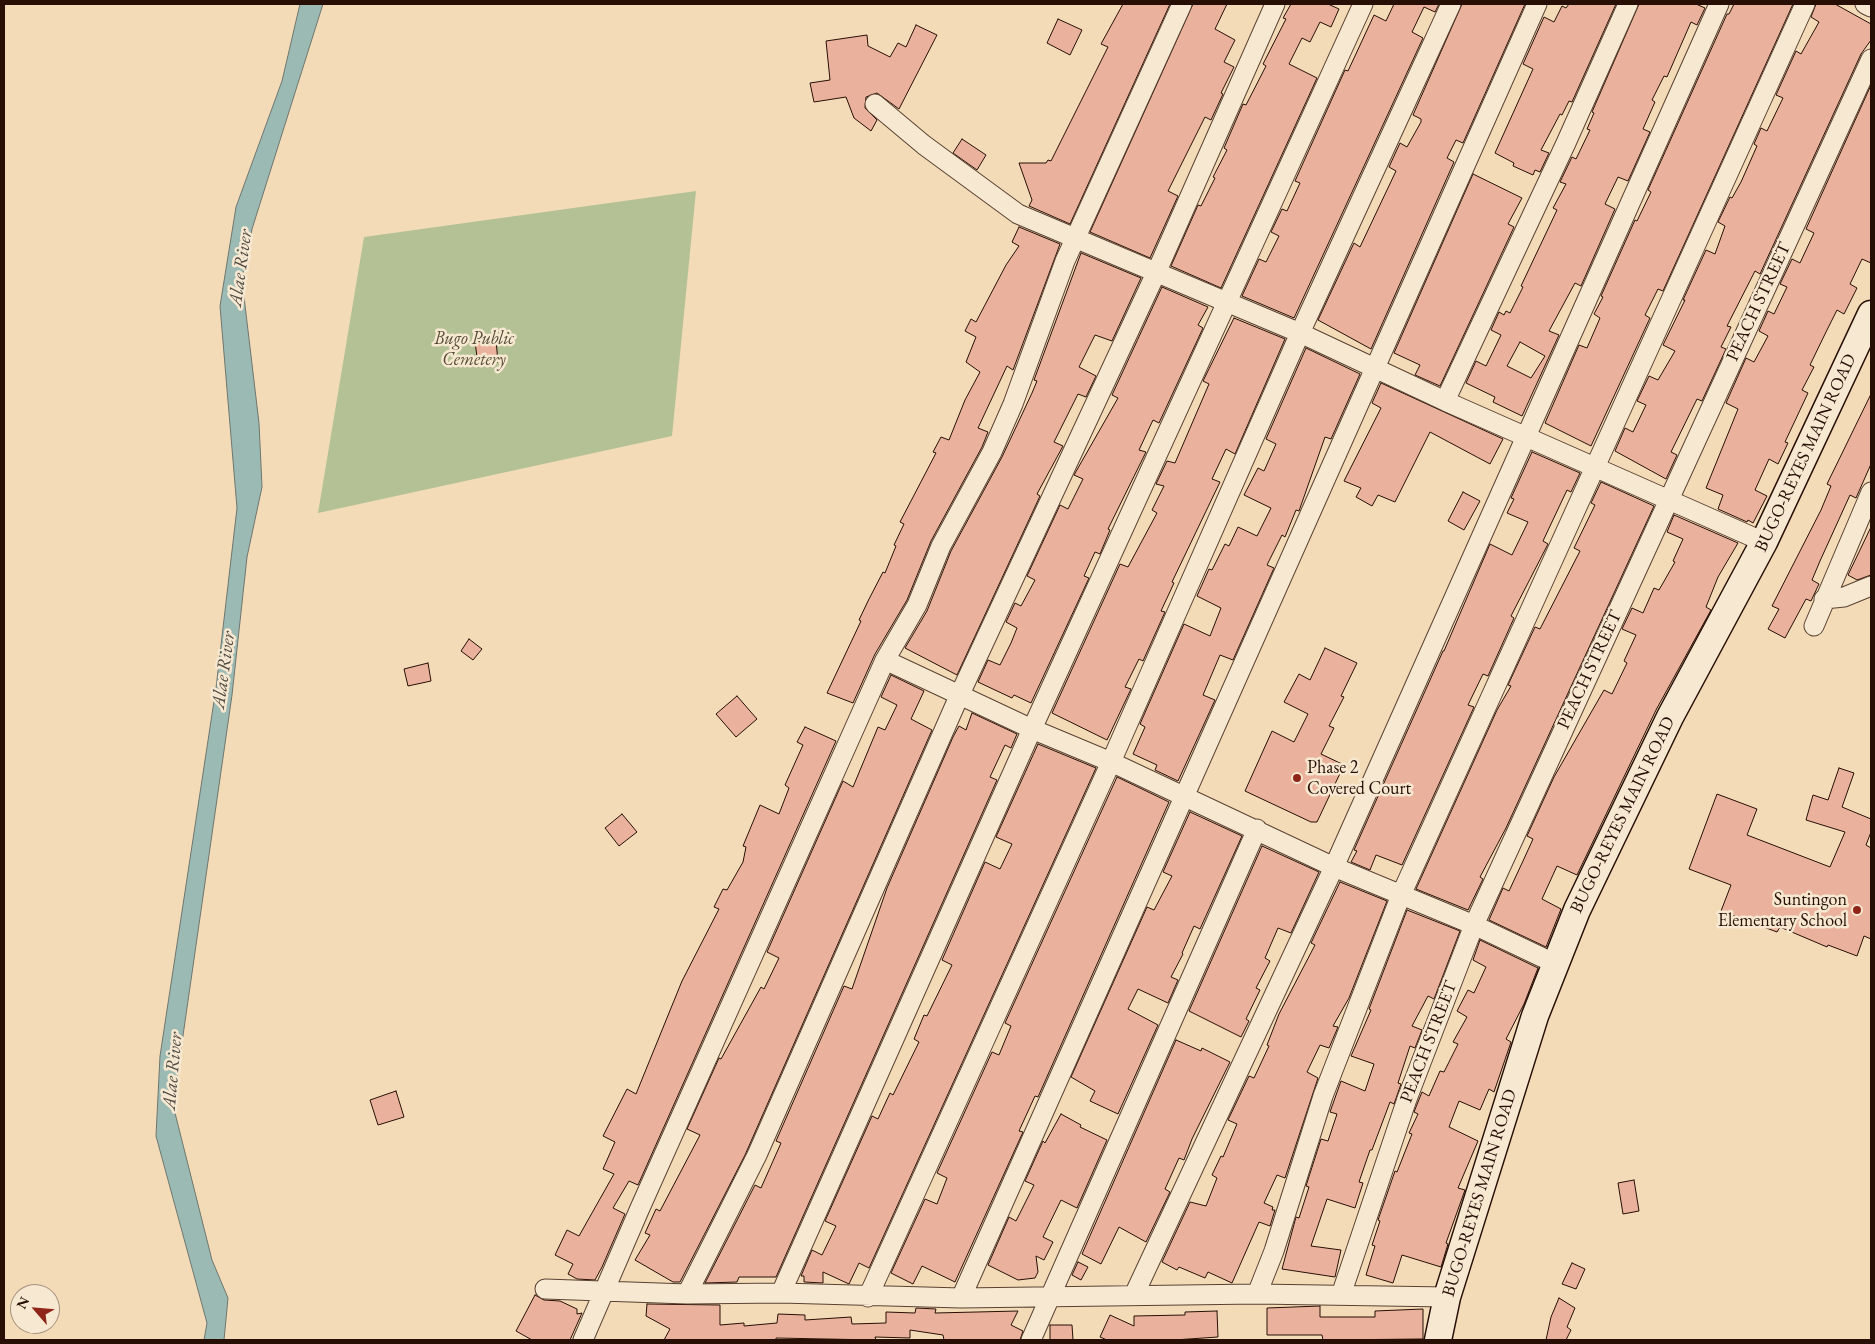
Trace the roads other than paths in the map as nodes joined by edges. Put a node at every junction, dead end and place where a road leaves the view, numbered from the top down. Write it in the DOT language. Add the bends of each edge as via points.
graph roads {
  1 [pos="1182,4"];
  2 [pos="1275,4"];
  3 [pos="1363,4"];
  4 [pos="1451,4"];
  5 [pos="1537,4"];
  6 [pos="1628,4"];
  7 [pos="1719,4"];
  8 [pos="1805,4"];
  9 [pos="1866,4"];
  10 [pos="1871,7"];
  11 [pos="1871,58"];
  12 [pos="875,104"];
  13 [pos="1077,237"];
  14 [pos="1156,273"];
  15 [pos="1226,302"];
  16 [pos="1871,314"];
  17 [pos="1300,333"];
  18 [pos="1374,367"];
  19 [pos="1445,401"];
  20 [pos="1525,437"];
  21 [pos="1594,468"];
  22 [pos="1871,492"];
  23 [pos="1668,499"];
  24 [pos="1764,542"];
  25 [pos="1871,586"];
  26 [pos="1824,599"];
  27 [pos="1814,626"];
  28 [pos="885,660"];
  29 [pos="960,694"];
  30 [pos="1032,729"];
  31 [pos="1111,762"];
  32 [pos="1185,797"];
  33 [pos="1257,829"];
  34 [pos="1334,867"];
  35 [pos="1401,895"];
  36 [pos="1474,925"];
  37 [pos="1554,963"];
  38 [pos="545,1289"];
  39 [pos="605,1292"];
  40 [pos="781,1293"];
  41 [pos="687,1294"];
  42 [pos="1257,1294"];
  43 [pos="1134,1295"];
  44 [pos="1341,1295"];
  45 [pos="1051,1296"];
  46 [pos="868,1297"];
  47 [pos="1447,1297"];
  48 [pos="960,1298"];
  49 [pos="583,1340"];
  50 [pos="1031,1340"];
  51 [pos="1438,1340"];
  1 -- 13 [label="street"];
  2 -- 14 [label="street"];
  3 -- 15 [label="street"];
  4 -- 17 [label="street"];
  5 -- 18 [label="street"];
  6 -- 19 [label="street"];
  7 -- 20 [label="street"];
  8 -- 21 [label="street"];
  9 -- 10 [label="street"];
  11 -- 23 [label="street, PEACH STREET"];
  12 -- 13 [label="street" via="997,200 1033,221"];
  13 -- 14 [label="street"];
  13 -- 28 [label="street" via="992,452 941,546 917,606"];
  14 -- 15 [label="street"];
  14 -- 29 [label="street"];
  15 -- 17 [label="street"];
  15 -- 30 [label="street"];
  16 -- 24 [label="street, BUGO-REYES MAIN ROAD"];
  17 -- 18 [label="street"];
  17 -- 31 [label="street"];
  18 -- 19 [label="street"];
  18 -- 32 [label="street"];
  19 -- 20 [label="street"];
  20 -- 21 [label="street"];
  20 -- 34 [label="street"];
  21 -- 23 [label="street"];
  21 -- 35 [label="street"];
  22 -- 26 [label="street"];
  23 -- 24 [label="street"];
  23 -- 36 [label="street, PEACH STREET"];
  24 -- 37 [label="street, BUGO-REYES MAIN ROAD" via="1670,717"];
  25 -- 26 [label="street" via="1844,597"];
  26 -- 27 [label="street"];
  28 -- 29 [label="street"];
  28 -- 39 [label="street"];
  29 -- 30 [label="street"];
  29 -- 41 [label="street" via="757,1155"];
  30 -- 31 [label="street"];
  30 -- 40 [label="street"];
  31 -- 32 [label="street"];
  31 -- 46 [label="street"];
  32 -- 33 [label="street"];
  32 -- 48 [label="street"];
  33 -- 34 [label="street"];
  33 -- 45 [label="street"];
  34 -- 35 [label="street"];
  34 -- 43 [label="street"];
  35 -- 36 [label="street"];
  35 -- 42 [label="street" via="1323,1096 1274,1251"];
  36 -- 37 [label="street"];
  36 -- 44 [label="street, PEACH STREET" via="1407,1099"];
  37 -- 47 [label="street, BUGO-REYES MAIN ROAD"];
  38 -- 39 [label="street"];
  39 -- 41 [label="street"];
  39 -- 49 [label="street"];
  40 -- 41 [label="street"];
  40 -- 46 [label="street"];
  42 -- 43 [label="street"];
  42 -- 44 [label="street"];
  43 -- 45 [label="street"];
  44 -- 47 [label="street"];
  45 -- 48 [label="street"];
  45 -- 50 [label="street"];
  46 -- 48 [label="street"];
  47 -- 51 [label="street, BUGO-REYES MAIN ROAD"];
}
